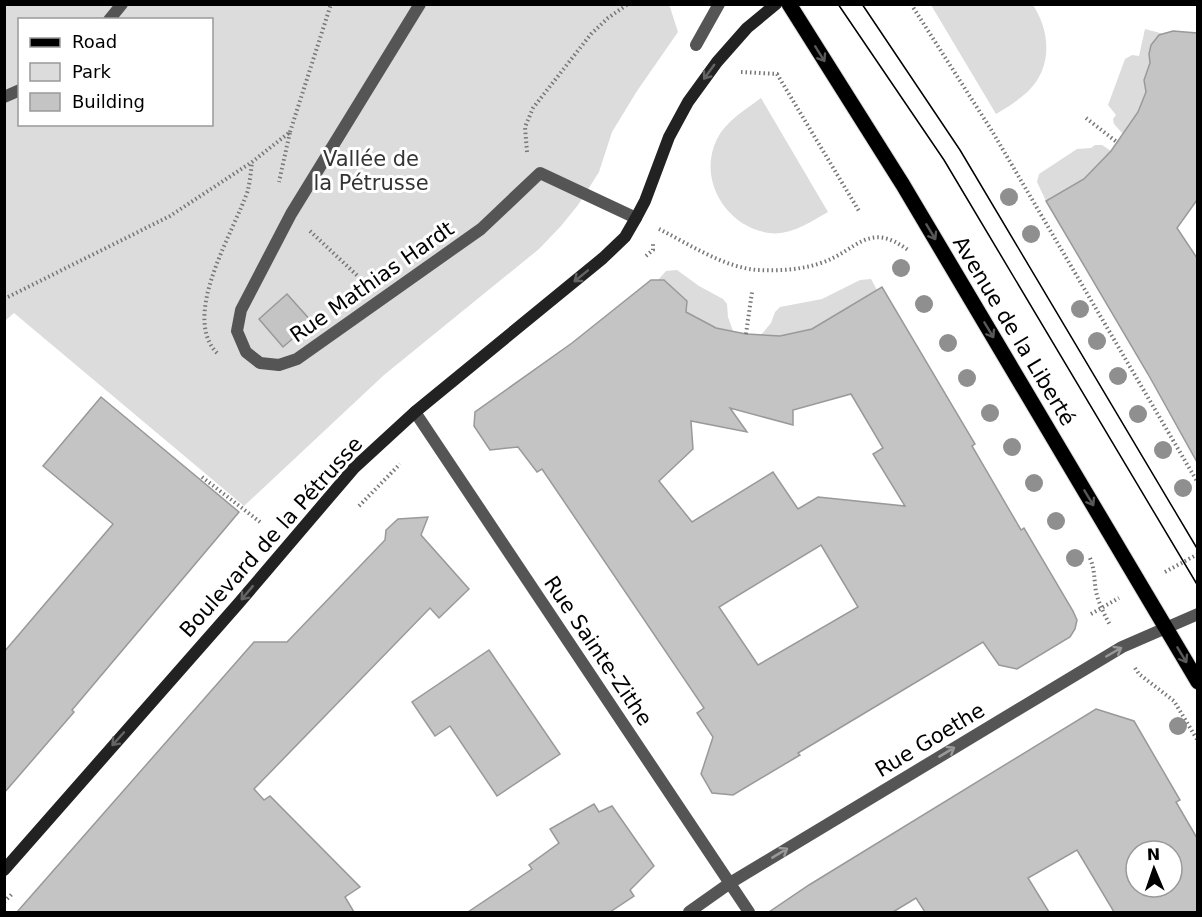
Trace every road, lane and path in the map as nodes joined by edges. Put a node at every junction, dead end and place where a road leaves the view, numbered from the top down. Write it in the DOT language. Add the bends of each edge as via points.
graph roads {
  1 [pos="122,4"];
  2 [pos="331,4"];
  3 [pos="420,4"];
  4 [pos="628,4"];
  5 [pos="719,4"];
  6 [pos="776,4"];
  7 [pos="789,4"];
  8 [pos="910,4"];
  9 [pos="111,18"];
  10 [pos="696,45"];
  11 [pos="731,72"];
  12 [pos="18,91"];
  13 [pos="4,97"];
  14 [pos="1086,118"];
  15 [pos="291,132"];
  16 [pos="1118,143"];
  17 [pos="252,162"];
  18 [pos="540,173"];
  19 [pos="277,188"];
  20 [pos="859,211"];
  21 [pos="291,214"];
  22 [pos="636,218"];
  23 [pos="655,227"];
  24 [pos="644,257"];
  25 [pos="914,258"];
  26 [pos="752,292"];
  27 [pos="382,298"];
  28 [pos="4,299"];
  29 [pos="746,333"];
  30 [pos="246,352"];
  31 [pos="415,412"];
  32 [pos="430,435"];
  33 [pos="202,477"];
  34 [pos="1197,483"];
  35 [pos="355,510"];
  36 [pos="260,522"];
  37 [pos="1089,554"];
  38 [pos="1197,614"];
  39 [pos="1166,628"];
  40 [pos="1122,647"];
  41 [pos="1197,682"];
  42 [pos="1197,741"];
  43 [pos="4,870"];
  44 [pos="730,883"];
  45 [pos="17,887"];
  46 [pos="4,902"];
  47 [pos="689,912"];
  48 [pos="750,912"];
  1 -- 9 [label="street"];
  2 -- 15 [label="path"];
  3 -- 21 [label="street"];
  4 -- 18 [label="path" via="591,34 533,108 525,127 527,152"];
  5 -- 10 [label="street"];
  6 -- 22 [label="main road, Boulevard de la Pétrusse, one-way" via="747,28 688,102 669,137"];
  7 -- 39 [label="main road, Avenue de la Liberté, one-way" via="903,185"];
  8 -- 34 [label="path" via="992,131"];
  11 -- 20 [label="path" via="777,75"];
  12 -- 13 [label="street"];
  14 -- 16 [label="path"];
  15 -- 17 [label="path"];
  15 -- 19 [label="path"];
  17 -- 28 [label="path" via="170,216"];
  17 -- 30 [label="path" via="248,188 206,296 205,322 211,347 220,356 234,357"];
  18 -- 22 [label="street"];
  18 -- 27 [label="street, Rue Mathias Hardt" via="481,229"];
  21 -- 27 [label="path"];
  21 -- 30 [label="street" via="241,310 237,331"];
  22 -- 23 [label="path"];
  22 -- 31 [label="main road, Boulevard de la Pétrusse, one-way" via="603,258"];
  23 -- 24 [label="path" via="652,250"];
  23 -- 25 [label="path" via="721,260 754,270 789,270 823,262 874,236 894,239"];
  26 -- 29 [label="path"];
  27 -- 30 [label="street, Rue Mathias Hardt" via="288,362 261,363"];
  31 -- 32 [label="street, Rue Sainte-Zithe"];
  31 -- 43 [label="main road, Boulevard de la Pétrusse, one-way" via="354,468"];
  32 -- 35 [label="path"];
  32 -- 44 [label="street, Rue Sainte-Zithe"];
  33 -- 36 [label="path"];
  37 -- 40 [label="path" via="1101,608"];
  38 -- 39 [label="street, Rue Goethe"];
  39 -- 40 [label="street, Rue Goethe"];
  39 -- 41 [label="main road, Avenue de la Liberté, one-way"];
  40 -- 42 [label="path" via="1139,674 1173,701"];
  44 -- 40 [label="street, Rue Goethe, one-way"];
  44 -- 47 [label="street, Rue Goethe"];
  44 -- 48 [label="street, Rue Sainte-Zithe"];
  45 -- 46 [label="path"];
}
